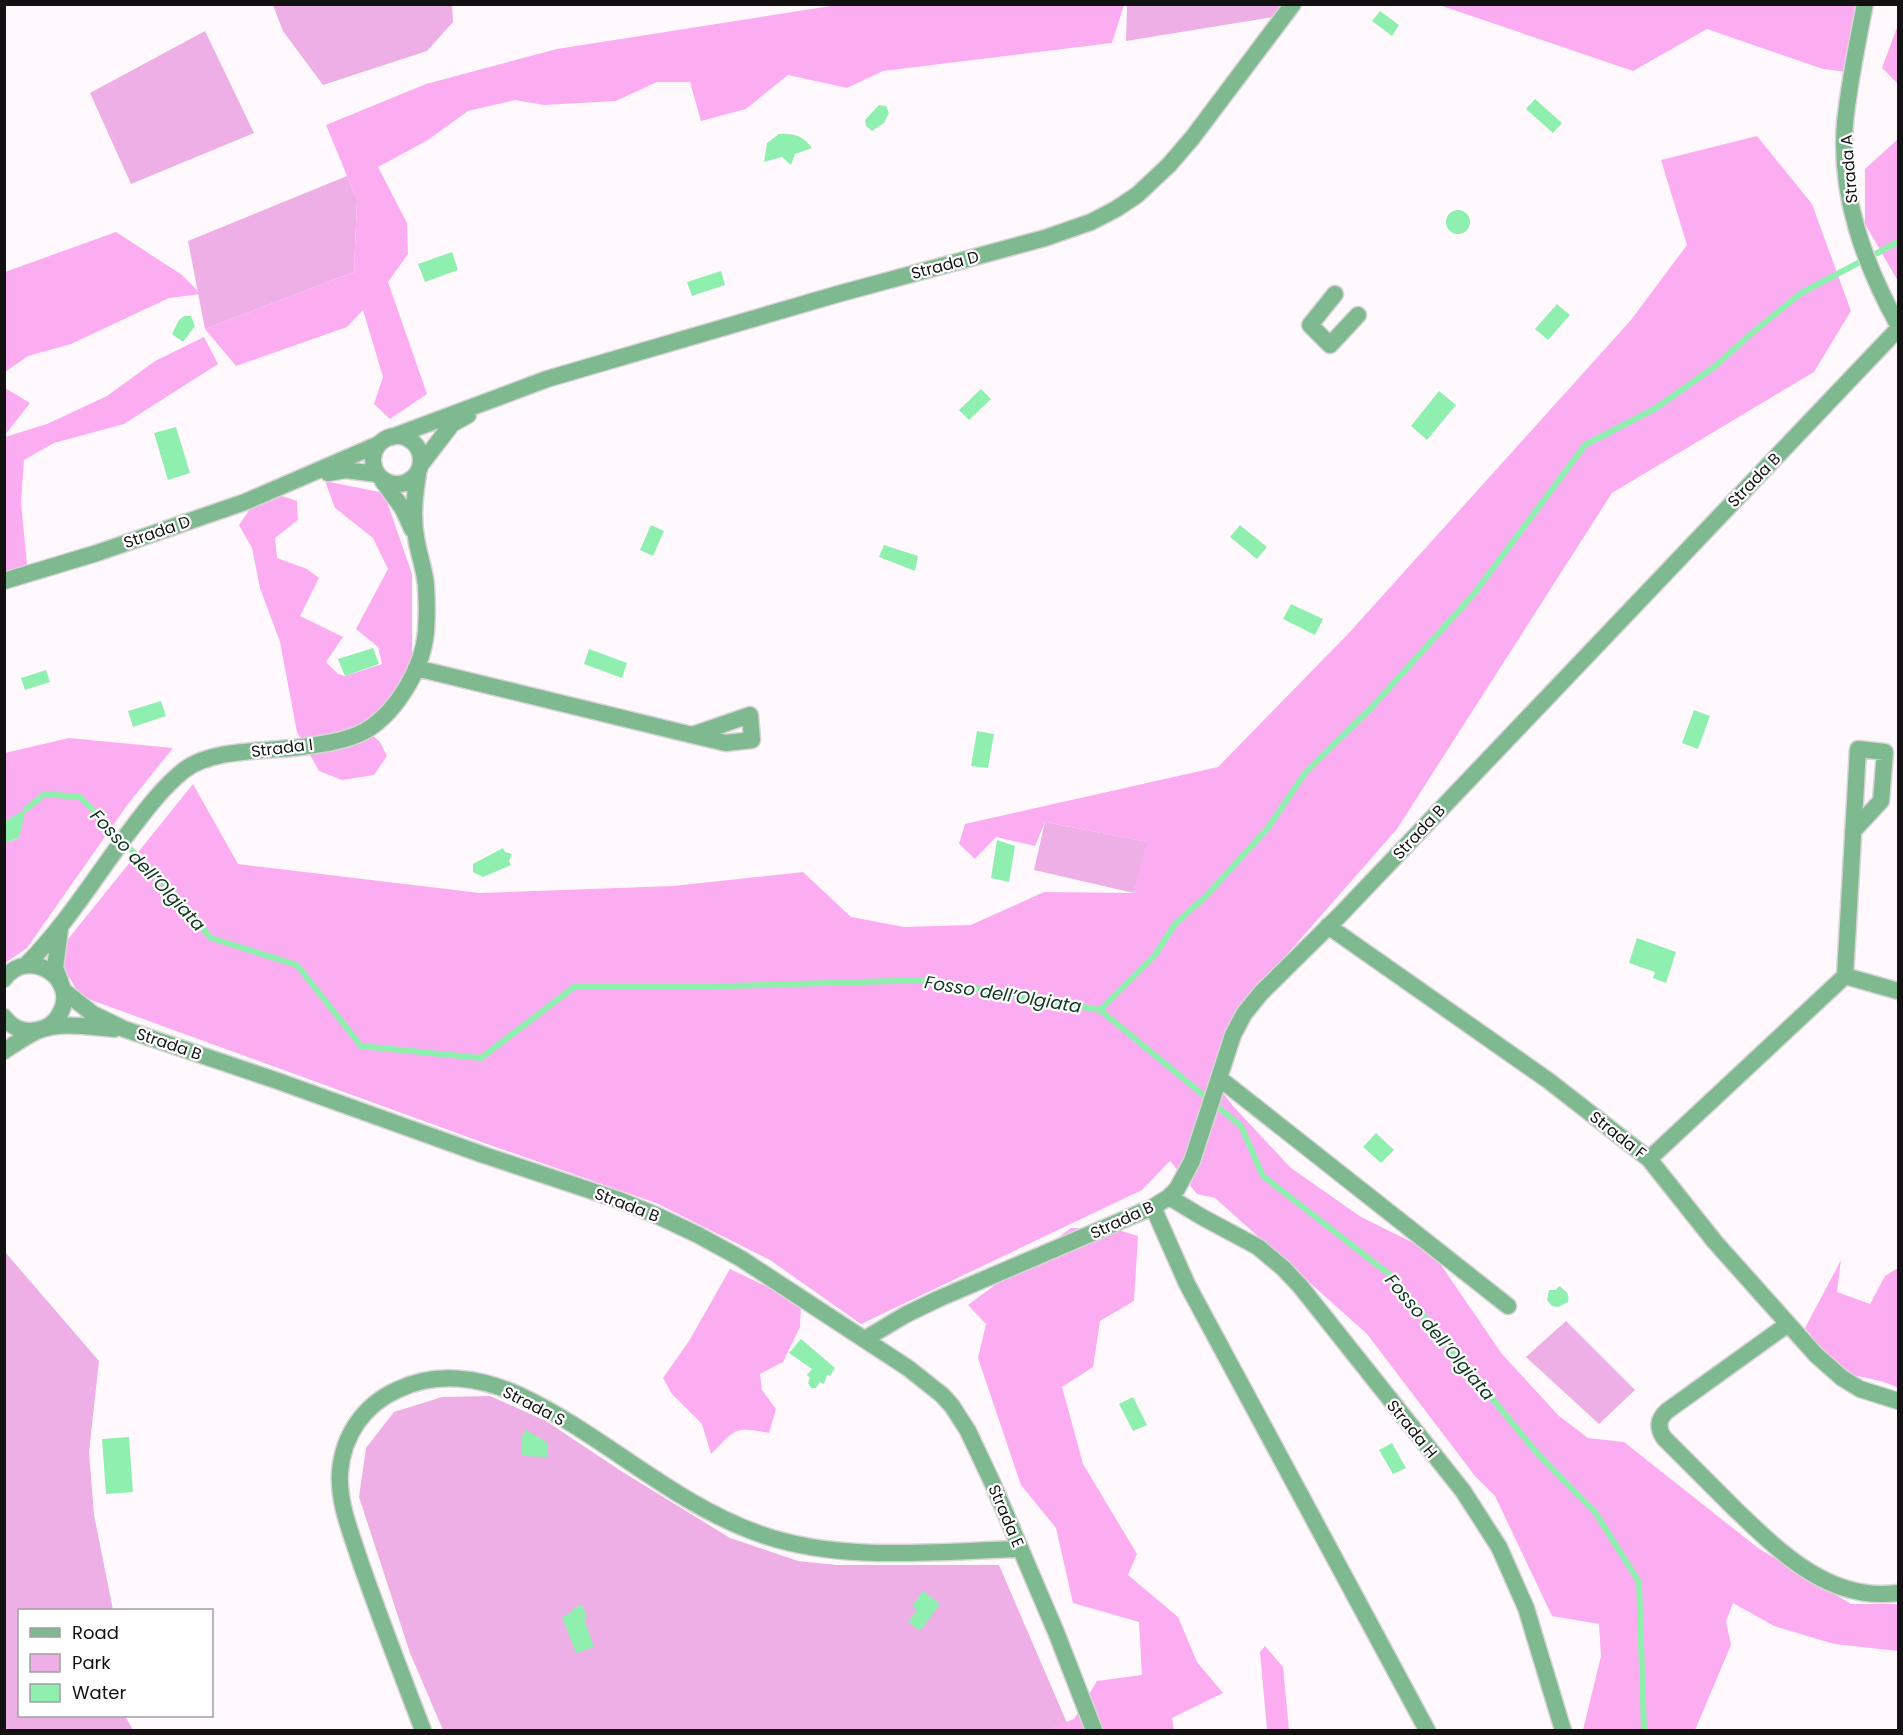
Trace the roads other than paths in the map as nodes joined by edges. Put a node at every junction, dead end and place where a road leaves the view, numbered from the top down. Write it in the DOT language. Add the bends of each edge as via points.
graph roads {
  1 [pos="1293,4"];
  2 [pos="1865,4"];
  3 [pos="1335,294"];
  4 [pos="1358,315"];
  5 [pos="1899,327"];
  6 [pos="511,392"];
  7 [pos="385,440"];
  8 [pos="420,468"];
  9 [pos="307,477"];
  10 [pos="379,477"];
  11 [pos="415,535"];
  12 [pos="4,580"];
  13 [pos="416,668"];
  14 [pos="692,735"];
  15 [pos="1853,831"];
  16 [pos="1328,927"];
  17 [pos="60,928"];
  18 [pos="26,965"];
  19 [pos="1845,976"];
  20 [pos="4,979"];
  21 [pos="62,986"];
  22 [pos="1899,991"];
  23 [pos="4,1017"];
  24 [pos="124,1029"];
  25 [pos="39,1030"];
  26 [pos="4,1051"];
  27 [pos="1214,1094"];
  28 [pos="1649,1159"];
  29 [pos="1169,1197"];
  30 [pos="1153,1207"];
  31 [pos="1508,1306"];
  32 [pos="1788,1324"];
  33 [pos="865,1340"];
  34 [pos="1899,1401"];
  35 [pos="1021,1549"];
  36 [pos="1899,1593"];
  37 [pos="423,1731"];
  38 [pos="1094,1731"];
  39 [pos="1427,1731"];
  40 [pos="1563,1731"];
  1 -- 6 [label="street, Strada D" via="1169,165 1137,195 1091,222"];
  2 -- 5 [label="street, Strada A" via="1845,136 1848,190 1866,259"];
  3 -- 4 [label="street" via="1310,325 1330,345"];
  5 -- 16 [label="street, Strada B"];
  6 -- 7 [label="street, Strada D"];
  6 -- 8 [label="street, Strada D" via="452,424"];
  7 -- 8 [label="street" via="405,437 416,444"];
  7 -- 9 [label="street, Strada D"];
  7 -- 10 [label="street" via="372,459"];
  8 -- 10 [label="street" via="412,480 397,485"];
  8 -- 11 [label="street, Strada I" via="414,504"];
  9 -- 10 [label="street, Strada D" via="346,470"];
  9 -- 12 [label="street, Strada D" via="97,553"];
  10 -- 11 [label="street, Strada I" via="403,509"];
  11 -- 13 [label="street, Strada I" via="426,584 426,633"];
  13 -- 14 [label="street"];
  13 -- 17 [label="street, Strada I" via="392,707 367,729 323,743 227,755 183,771 121,843"];
  15 -- 19 [label="street"];
  16 -- 27 [label="street, Strada B" via="1244,1014"];
  16 -- 28 [label="street, Strada F" via="1549,1081"];
  17 -- 18 [label="street, Strada I"];
  17 -- 21 [label="street, Strada I" via="55,968"];
  18 -- 20 [label="street, Strada I"];
  18 -- 21 [label="street, Strada B" via="46,968"];
  19 -- 22 [label="street"];
  19 -- 28 [label="street"];
  21 -- 24 [label="street, Strada B" via="93,1014"];
  21 -- 25 [label="street, Strada I" via="65,1001 57,1020"];
  23 -- 25 [label="street" via="18,1029"];
  24 -- 25 [label="street, Strada B" via="68,1025"];
  24 -- 33 [label="street, Strada B" via="629,1204 740,1258"];
  25 -- 26 [label="street, Strada B"];
  27 -- 29 [label="street, Strada B" via="1188,1171"];
  27 -- 31 [label="street"];
  28 -- 32 [label="street, Strada F"];
  29 -- 30 [label="street, Strada B"];
  29 -- 40 [label="street, Strada H" via="1250,1242 1283,1268 1463,1491 1499,1547 1521,1593"];
  30 -- 33 [label="street, Strada B" via="938,1299"];
  30 -- 39 [label="street" via="1187,1284"];
  32 -- 34 [label="street, Strada F" via="1842,1378 1860,1389"];
  32 -- 36 [label="street" via="1667,1411 1660,1420 1660,1431 1795,1564 1855,1591"];
  33 -- 35 [label="street, Strada E" via="932,1385 952,1407 968,1431"];
  35 -- 37 [label="street, Strada S" via="851,1551 762,1535 694,1504 520,1396 447,1377 416,1382 380,1399 360,1417 346,1443 340,1485 343,1510 373,1599"];
  35 -- 38 [label="street, Strada E"];
}
